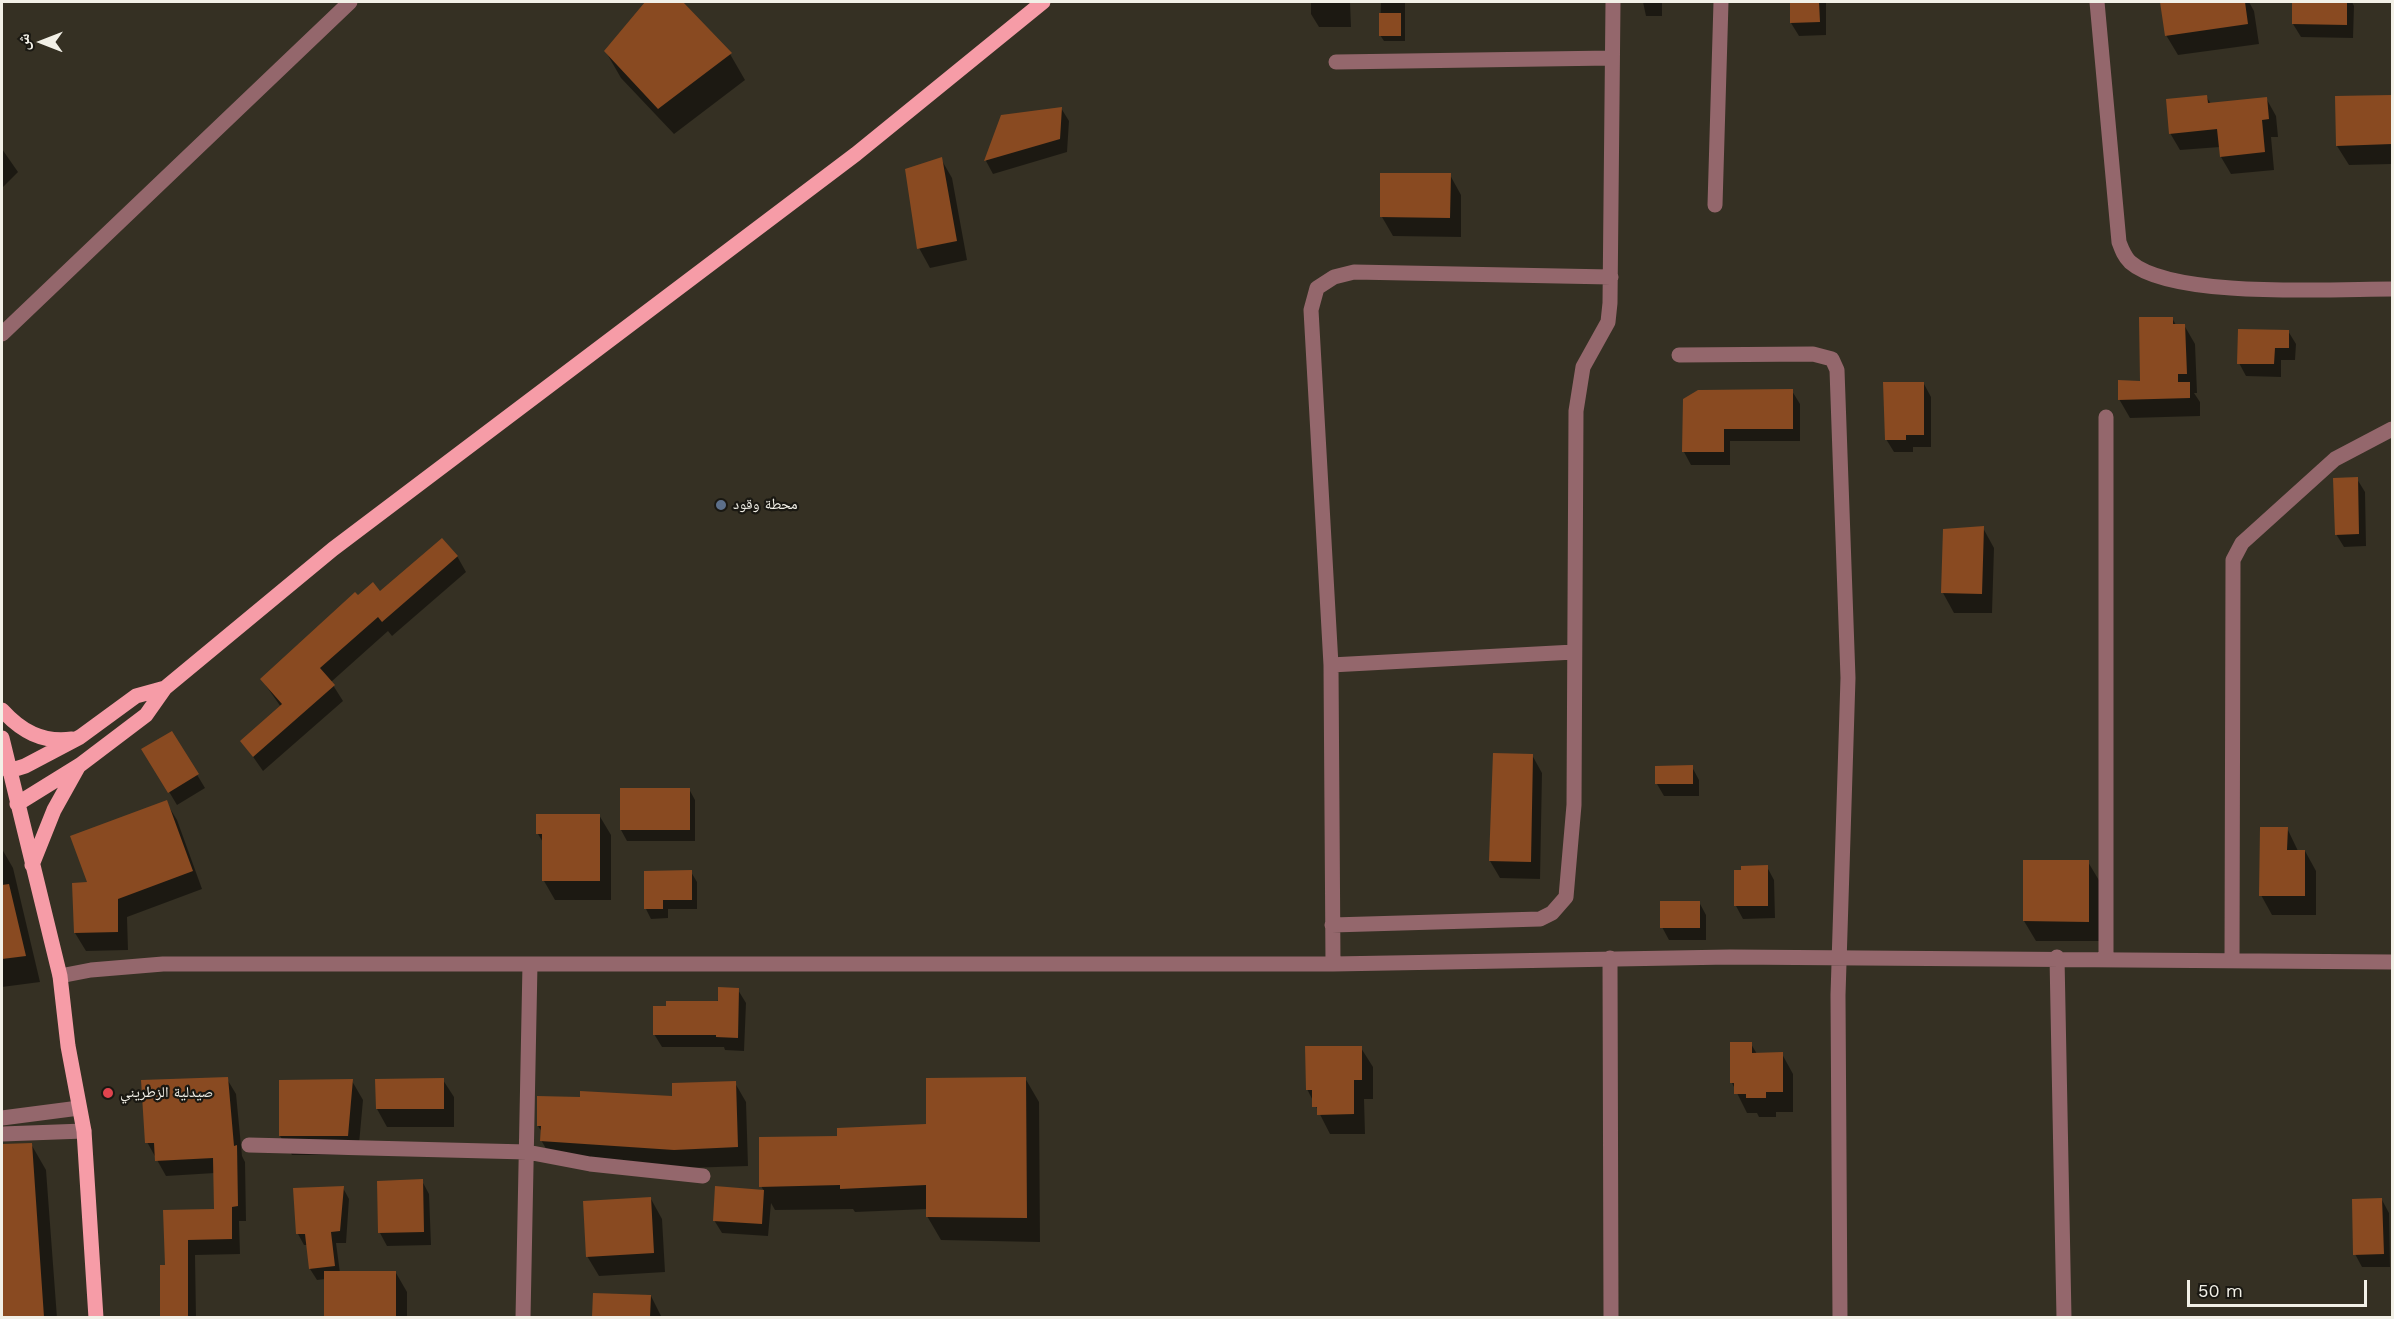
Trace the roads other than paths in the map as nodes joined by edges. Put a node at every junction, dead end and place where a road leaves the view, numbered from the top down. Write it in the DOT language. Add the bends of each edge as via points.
graph roads {
  1 [pos="350,2"];
  2 [pos="1043,2"];
  3 [pos="1613,2"];
  4 [pos="1721,2"];
  5 [pos="2097,2"];
  6 [pos="1612,58"];
  7 [pos="1336,62"];
  8 [pos="1715,205"];
  9 [pos="1611,277"];
  10 [pos="2392,289"];
  11 [pos="2,334"];
  12 [pos="1679,355"];
  13 [pos="2106,417"];
  14 [pos="2392,429"];
  15 [pos="1574,651"];
  16 [pos="1331,665"];
  17 [pos="165,688"];
  18 [pos="2,710"];
  19 [pos="80,737"];
  20 [pos="2,738"];
  21 [pos="80,765"];
  22 [pos="5,771"];
  23 [pos="17,804"];
  24 [pos="32,865"];
  25 [pos="1332,926"];
  26 [pos="1839,957"];
  27 [pos="2057,957"];
  28 [pos="1610,958"];
  29 [pos="2106,958"];
  30 [pos="2232,960"];
  31 [pos="2392,962"];
  32 [pos="530,964"];
  33 [pos="1333,964"];
  34 [pos="60,976"];
  35 [pos="79,1108"];
  36 [pos="2,1118"];
  37 [pos="84,1131"];
  38 [pos="2,1134"];
  39 [pos="249,1145"];
  40 [pos="527,1152"];
  41 [pos="703,1176"];
  42 [pos="96,1317"];
  43 [pos="523,1317"];
  44 [pos="1611,1317"];
  45 [pos="1840,1317"];
  46 [pos="2064,1317"];
  1 -- 11 [label="street"];
  2 -- 17 [label="main road" via="856,154 333,549"];
  3 -- 6 [label="street"];
  4 -- 8 [label="street"];
  5 -- 10 [label="street" via="2119,242 2131,263 2159,278 2202,287"];
  6 -- 7 [label="street"];
  6 -- 9 [label="street"];
  9 -- 15 [label="street" via="1608,322 1583,368 1576,411"];
  9 -- 16 [label="street" via="1354,272 1317,288 1311,309"];
  12 -- 26 [label="street" via="1813,354 1828,357 1836,365 1848,678"];
  13 -- 29 [label="street"];
  14 -- 30 [label="street" via="2335,459 2242,543 2233,560"];
  15 -- 16 [label="street"];
  15 -- 25 [label="street" via="1574,805 1566,897 1552,913 1540,919"];
  16 -- 25 [label="street"];
  17 -- 19 [label="main road" via="136,696"];
  17 -- 21 [label="main road" via="146,714"];
  18 -- 19 [label="main road" via="14,723 39,738 54,741"];
  19 -- 22 [label="main road" via="25,766"];
  20 -- 22 [label="main road"];
  21 -- 23 [label="main road"];
  21 -- 24 [label="main road" via="54,810"];
  22 -- 23 [label="main road"];
  23 -- 24 [label="main road"];
  24 -- 34 [label="main road"];
  25 -- 33 [label="street"];
  26 -- 27 [label="street"];
  26 -- 28 [label="street"];
  26 -- 45 [label="street"];
  27 -- 29 [label="street"];
  27 -- 46 [label="street"];
  28 -- 33 [label="street"];
  28 -- 44 [label="street"];
  29 -- 30 [label="street"];
  30 -- 31 [label="street"];
  32 -- 33 [label="street"];
  32 -- 34 [label="street" via="163,963"];
  32 -- 40 [label="street"];
  34 -- 35 [label="main road"];
  35 -- 36 [label="street"];
  35 -- 37 [label="main road"];
  37 -- 38 [label="street"];
  37 -- 42 [label="main road"];
  39 -- 40 [label="street"];
  40 -- 41 [label="street" via="590,1164"];
  40 -- 43 [label="street"];
}
